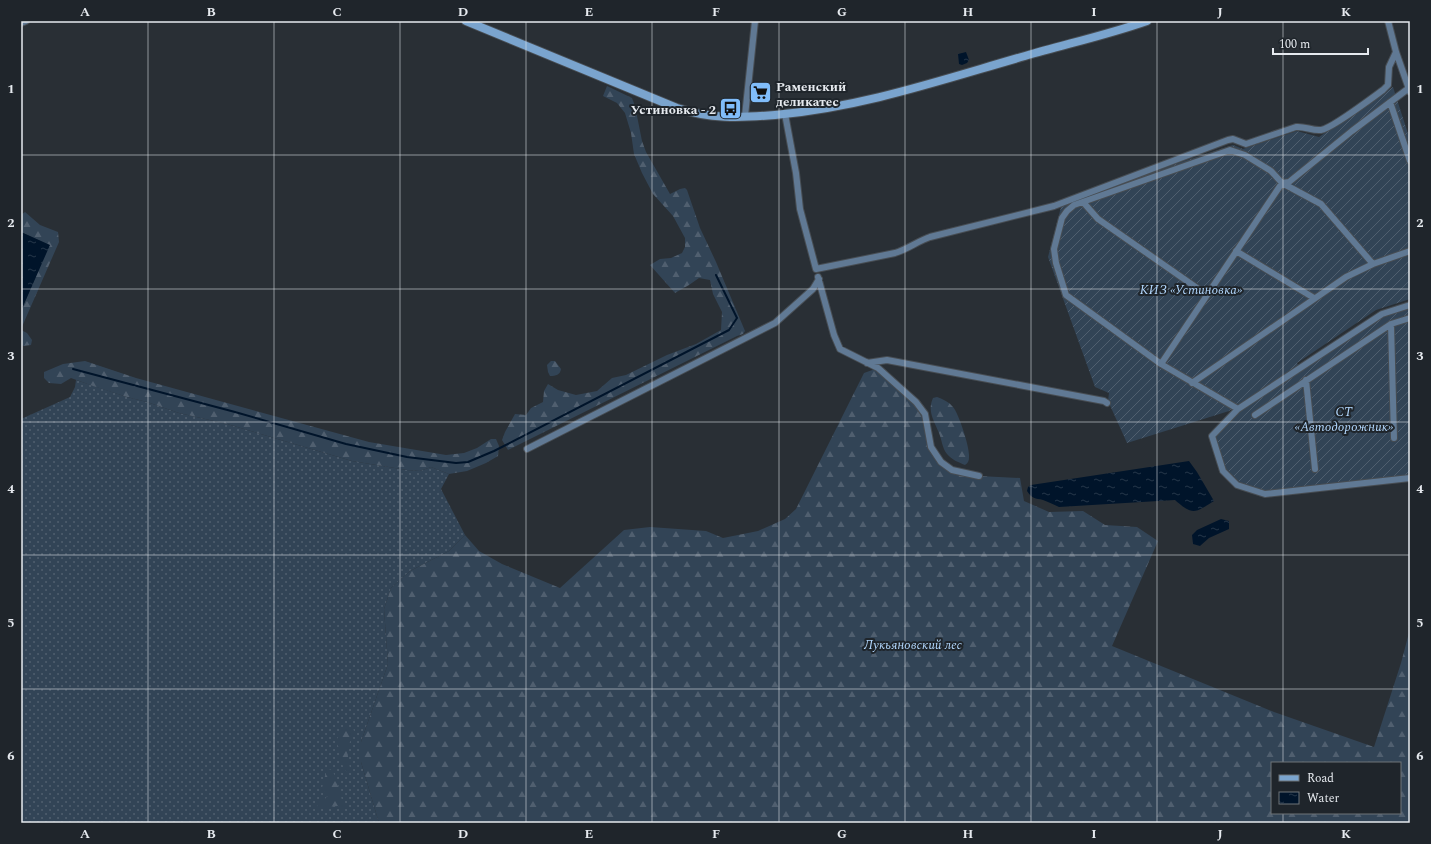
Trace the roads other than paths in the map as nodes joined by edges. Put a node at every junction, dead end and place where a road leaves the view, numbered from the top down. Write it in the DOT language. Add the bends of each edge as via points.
graph roads {
  1 [pos="26,21"];
  2 [pos="466,21"];
  3 [pos="755,21"];
  4 [pos="1147,21"];
  5 [pos="1388,21"];
  6 [pos="21,23"];
  7 [pos="1396,52"];
  8 [pos="1409,90"];
  9 [pos="1390,102"];
  10 [pos="785,114"];
  11 [pos="745,116"];
  12 [pos="1410,161"];
  13 [pos="1282,183"];
  14 [pos="1083,202"];
  15 [pos="1236,251"];
  16 [pos="1410,251"];
  17 [pos="1373,264"];
  18 [pos="816,270"];
  19 [pos="819,279"];
  20 [pos="1207,295"];
  21 [pos="1314,298"];
  22 [pos="1410,305"];
  23 [pos="1410,318"];
  24 [pos="1391,324"];
  25 [pos="867,363"];
  26 [pos="1161,364"];
  27 [pos="1306,380"];
  28 [pos="1192,383"];
  29 [pos="1107,403"];
  30 [pos="1238,409"];
  31 [pos="1255,415"];
  32 [pos="1394,438"];
  33 [pos="527,449"];
  34 [pos="1315,469"];
  35 [pos="979,476"];
  36 [pos="1410,478"];
  1 -- 6 [label="street"];
  2 -- 11 [label="main road" via="677,108 696,114"];
  3 -- 11 [label="street"];
  4 -- 10 [label="main road" via="922,87 842,106"];
  5 -- 7 [label="street"];
  7 -- 8 [label="street"];
  7 -- 18 [label="street" via="1389,67 1388,86 1327,129 1320,131 1303,126 1296,127 1246,144 1234,139 1228,140 1054,206 930,237 895,253"];
  8 -- 9 [label="street"];
  9 -- 12 [label="street"];
  9 -- 13 [label="street" via="1289,182"];
  10 -- 11 [label="main road"];
  10 -- 18 [label="street" via="800,209"];
  13 -- 14 [label="street" via="1271,171 1245,155 1230,150"];
  13 -- 15 [label="street"];
  13 -- 17 [label="street" via="1321,204"];
  14 -- 20 [label="street" via="1098,219"];
  14 -- 26 [label="street" via="1074,205 1062,218 1054,250 1066,295"];
  15 -- 20 [label="street"];
  15 -- 21 [label="street"];
  16 -- 17 [label="street"];
  17 -- 21 [label="street" via="1346,277"];
  18 -- 19 [label="street"];
  19 -- 25 [label="street" via="840,350"];
  19 -- 33 [label="street" via="813,289 775,322"];
  20 -- 26 [label="street"];
  21 -- 28 [label="street"];
  22 -- 30 [label="street" via="1382,314"];
  23 -- 24 [label="street"];
  24 -- 27 [label="street"];
  24 -- 32 [label="street"];
  25 -- 29 [label="street" via="887,360"];
  25 -- 35 [label="street" via="878,368 916,402 925,414 931,447 941,462 952,470"];
  26 -- 28 [label="street"];
  27 -- 31 [label="street"];
  27 -- 34 [label="street"];
  28 -- 30 [label="street"];
  30 -- 36 [label="street" via="1212,436 1223,472 1237,485 1265,494"];
}
